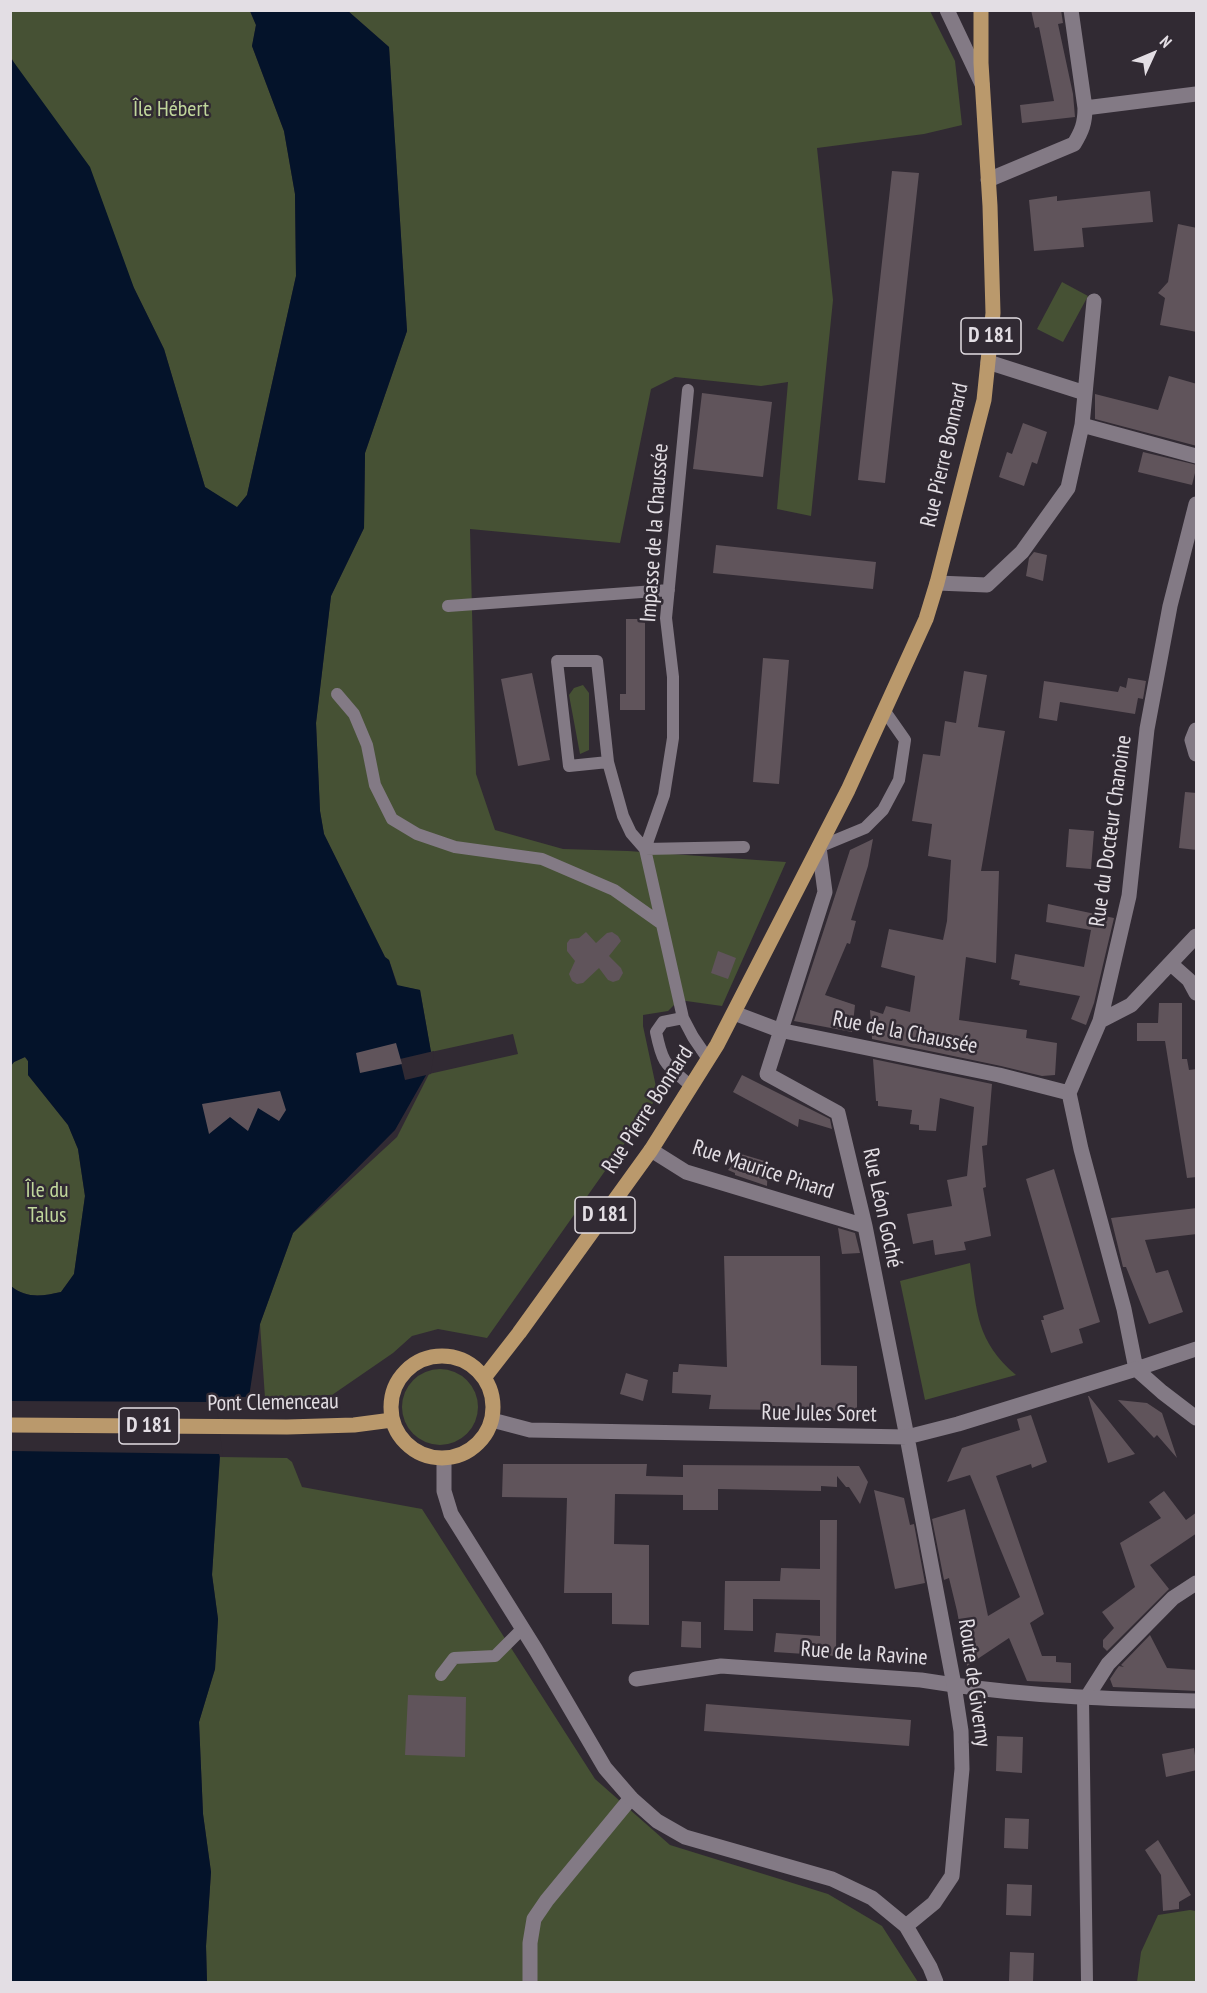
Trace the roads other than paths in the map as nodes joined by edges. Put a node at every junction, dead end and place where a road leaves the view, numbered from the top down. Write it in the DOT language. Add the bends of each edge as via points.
graph roads {
  1 [pos="947,10"];
  2 [pos="981,10"];
  3 [pos="1071,10"];
  4 [pos="982,84"];
  5 [pos="1197,94"];
  6 [pos="1085,108"];
  7 [pos="988,180"];
  8 [pos="1094,301"];
  9 [pos="988,362"];
  10 [pos="688,390"];
  11 [pos="1085,393"];
  12 [pos="1082,425"];
  13 [pos="1197,456"];
  14 [pos="1197,504"];
  15 [pos="937,584"];
  16 [pos="669,590"];
  17 [pos="448,606"];
  18 [pos="337,694"];
  19 [pos="884,710"];
  20 [pos="1197,730"];
  21 [pos="1197,754"];
  22 [pos="608,762"];
  23 [pos="744,847"];
  24 [pos="819,848"];
  25 [pos="645,849"];
  26 [pos="662,924"];
  27 [pos="1197,936"];
  28 [pos="1171,964"];
  29 [pos="1197,993"];
  30 [pos="734,1013"];
  31 [pos="683,1018"];
  32 [pos="1100,1021"];
  33 [pos="779,1030"];
  34 [pos="708,1059"];
  35 [pos="691,1086"];
  36 [pos="1069,1093"];
  37 [pos="651,1150"];
  38 [pos="865,1226"];
  39 [pos="1197,1349"];
  40 [pos="1136,1368"];
  41 [pos="484,1378"];
  42 [pos="1197,1418"];
  43 [pos="392,1420"];
  44 [pos="492,1420"];
  45 [pos="10,1425"];
  46 [pos="906,1437"];
  47 [pos="444,1460"];
  48 [pos="1197,1583"];
  49 [pos="522,1629"];
  50 [pos="441,1674"];
  51 [pos="636,1679"];
  52 [pos="954,1685"];
  53 [pos="1085,1698"];
  54 [pos="1197,1701"];
  55 [pos="631,1798"];
  56 [pos="906,1926"];
  57 [pos="530,1983"];
  58 [pos="936,1983"];
  59 [pos="1087,1983"];
  1 -- 4 [label="street"];
  2 -- 4 [label="main road, Rue Pierre Bonnard / D 181"];
  3 -- 6 [label="street"];
  4 -- 7 [label="main road, Rue Pierre Bonnard / D 181"];
  5 -- 6 [label="street"];
  6 -- 7 [label="street" via="1085,124 1074,144"];
  7 -- 9 [label="main road, Rue Pierre Bonnard / D 181" via="993,313"];
  8 -- 11 [label="street"];
  9 -- 11 [label="street"];
  9 -- 15 [label="main road, Rue Pierre Bonnard / D 181" via="976,438"];
  10 -- 16 [label="lane, Impasse de la Chaussée"];
  11 -- 12 [label="street"];
  12 -- 13 [label="street"];
  12 -- 15 [label="street" via="1068,488 1022,552 987,585"];
  14 -- 32 [label="street, Rue du Docteur Chanoine" via="1166,628 1147,729 1129,896"];
  15 -- 19 [label="main road, Rue Pierre Bonnard / D 181" via="926,619"];
  16 -- 17 [label="lane"];
  16 -- 25 [label="lane, Impasse de la Chaussée" via="666,618 673,677 674,738 664,795"];
  18 -- 26 [label="lane" via="354,714 367,745 375,785 392,819 417,834 454,847 542,859 614,890"];
  19 -- 24 [label="main road, Rue Pierre Bonnard / D 181"];
  19 -- 24 [label="lane" via="905,740 899,780 883,810 865,828"];
  20 -- 21 [label="street" via="1192,740"];
  22 -- 22 [label="lane" via="597,661 557,661 569,766"];
  22 -- 25 [label="lane" via="623,816"];
  23 -- 25 [label="lane"];
  24 -- 30 [label="main road, Rue Pierre Bonnard / D 181"];
  24 -- 33 [label="street" via="825,892"];
  25 -- 26 [label="lane"];
  26 -- 31 [label="lane"];
  27 -- 28 [label="street"];
  28 -- 29 [label="street"];
  28 -- 32 [label="street" via="1131,1005"];
  30 -- 33 [label="street, Rue de la Chaussée"];
  30 -- 34 [label="main road, Rue Pierre Bonnard / D 181"];
  31 -- 34 [label="lane"];
  31 -- 35 [label="lane" via="663,1022 656,1032 666,1065"];
  32 -- 36 [label="street, Rue du Docteur Chanoine"];
  33 -- 36 [label="street, Rue de la Chaussée"];
  33 -- 38 [label="street, Rue Léon Goché" via="767,1074 838,1113"];
  34 -- 35 [label="main road, Rue Pierre Bonnard / D 181"];
  35 -- 37 [label="main road, Rue Pierre Bonnard / D 181"];
  36 -- 40 [label="street"];
  37 -- 38 [label="street, Rue Maurice Pinard" via="686,1172"];
  37 -- 41 [label="main road, Rue Pierre Bonnard / D 181"];
  38 -- 46 [label="street, Rue Léon Goché"];
  39 -- 40 [label="street, Rue Jules Soret"];
  40 -- 42 [label="street"];
  40 -- 46 [label="street, Rue Jules Soret"];
  41 -- 43 [label="main road" via="476,1368 455,1357 431,1356 420,1360 395,1385"];
  41 -- 44 [label="main road" via="492,1394"];
  43 -- 45 [label="main road, Pont Clemenceau / D 181" via="287,1427"];
  43 -- 47 [label="main road" via="409,1446"];
  44 -- 46 [label="street, Rue Jules Soret" via="530,1430"];
  44 -- 47 [label="main road" via="476,1445"];
  46 -- 52 [label="street, Route de Giverny"];
  47 -- 49 [label="street" via="444,1491 451,1514"];
  48 -- 53 [label="street" via="1173,1598 1108,1664"];
  49 -- 50 [label="lane" via="495,1656 454,1658"];
  49 -- 55 [label="street" via="605,1768"];
  51 -- 52 [label="street, Rue de la Ravine" via="721,1666"];
  52 -- 53 [label="street, Rue de la Ravine"];
  52 -- 56 [label="street, Route de Giverny" via="962,1770 952,1876 934,1902"];
  53 -- 54 [label="street, Rue de la Ravine"];
  53 -- 59 [label="lane"];
  55 -- 56 [label="street" via="657,1821 685,1837 832,1879 872,1898"];
  55 -- 57 [label="street" via="534,1919"];
  56 -- 58 [label="street"];
}
